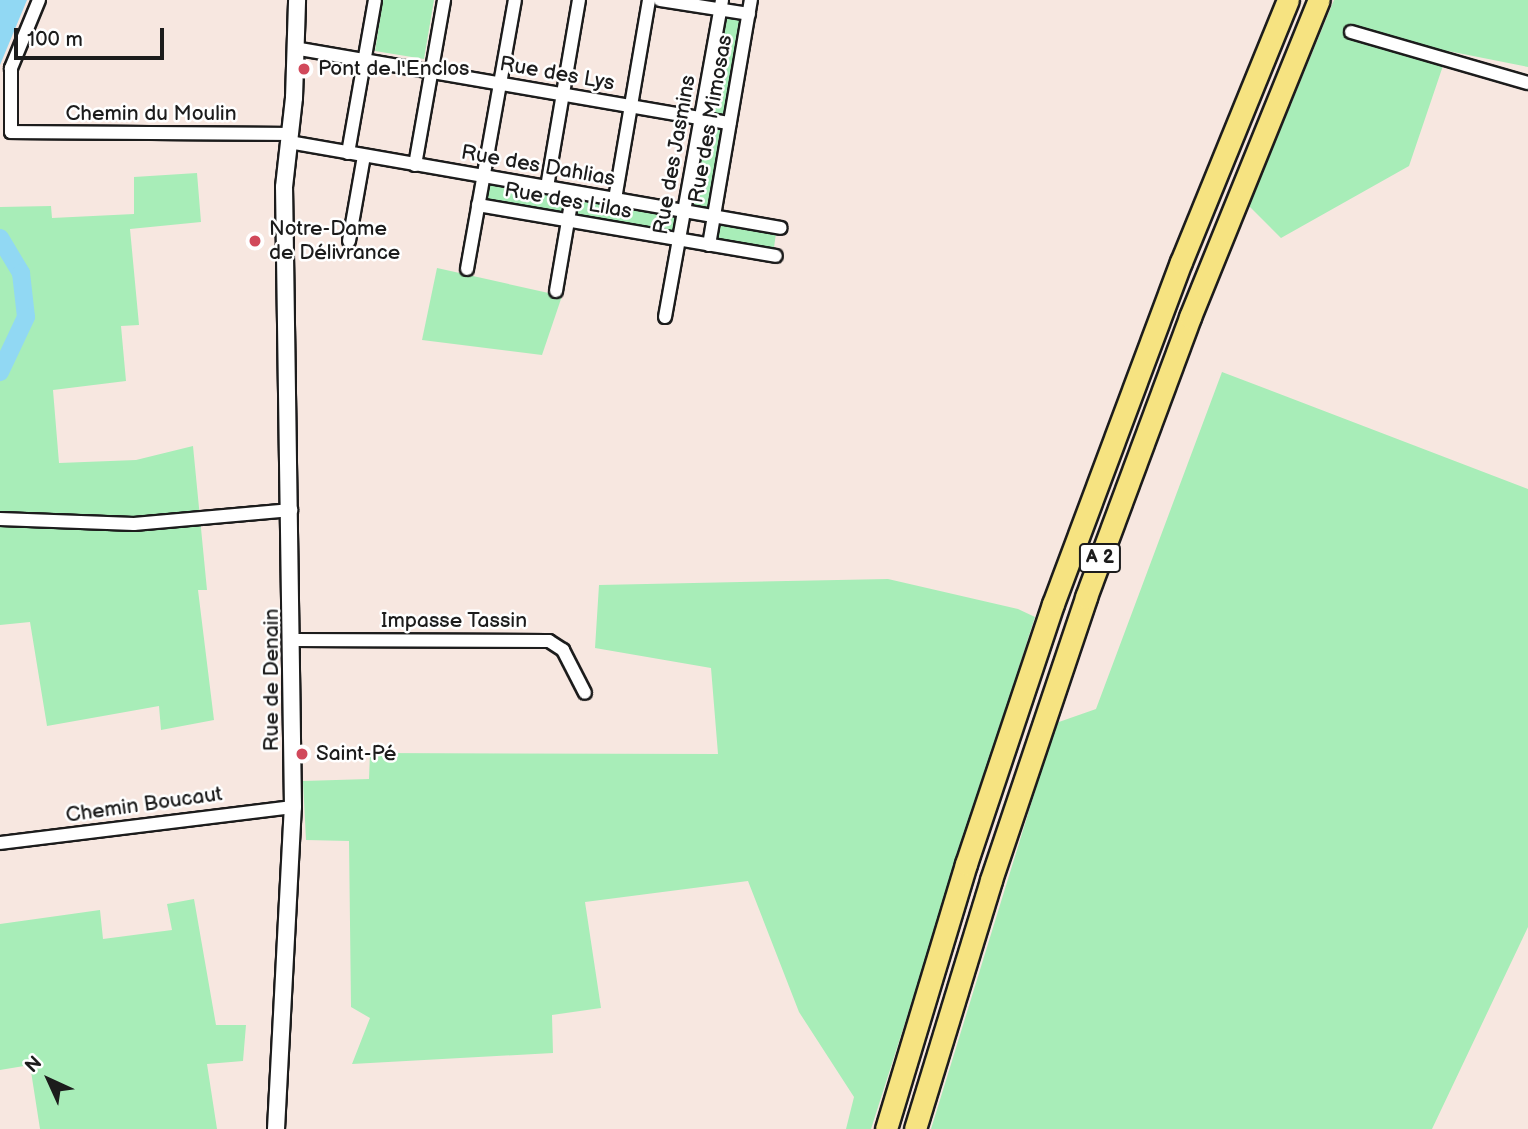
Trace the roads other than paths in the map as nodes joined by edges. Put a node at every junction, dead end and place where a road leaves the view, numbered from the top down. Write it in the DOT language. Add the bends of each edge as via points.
graph roads {
  1 [pos="39,0"];
  2 [pos="297,0"];
  3 [pos="375,0"];
  4 [pos="444,0"];
  5 [pos="515,0"];
  6 [pos="579,0"];
  7 [pos="649,0"];
  8 [pos="660,0"];
  9 [pos="751,0"];
  10 [pos="1288,0"];
  11 [pos="1319,0"];
  12 [pos="721,5"];
  13 [pos="749,14"];
  14 [pos="1351,32"];
  15 [pos="294,48"];
  16 [pos="365,60"];
  17 [pos="431,72"];
  18 [pos="500,83"];
  19 [pos="1528,83"];
  20 [pos="563,94"];
  21 [pos="631,106"];
  22 [pos="701,118"];
  23 [pos="730,122"];
  24 [pos="289,138"];
  25 [pos="348,153"];
  26 [pos="364,156"];
  27 [pos="415,164"];
  28 [pos="483,176"];
  29 [pos="547,187"];
  30 [pos="573,192"];
  31 [pos="615,199"];
  32 [pos="478,205"];
  33 [pos="684,211"];
  34 [pos="714,216"];
  35 [pos="568,221"];
  36 [pos="781,228"];
  37 [pos="679,240"];
  38 [pos="349,241"];
  39 [pos="709,245"];
  40 [pos="776,256"];
  41 [pos="467,270"];
  42 [pos="556,291"];
  43 [pos="665,317"];
  44 [pos="291,510"];
  45 [pos="0,519"];
  46 [pos="293,640"];
  47 [pos="585,693"];
  48 [pos="293,807"];
  49 [pos="0,843"];
  50 [pos="276,1129"];
  51 [pos="886,1129"];
  52 [pos="915,1129"];
  1 -- 24 [label="street, Chemin du Moulin" via="11,68 11,132"];
  2 -- 15 [label="street, Rue de Denain"];
  3 -- 16 [label="street"];
  4 -- 17 [label="street"];
  5 -- 18 [label="street"];
  6 -- 20 [label="street"];
  7 -- 21 [label="street"];
  8 -- 12 [label="street"];
  9 -- 13 [label="street, Rue des Mimosas"];
  10 -- 51 [label="highway, A 2" via="1173,283 1053,604 954,901"];
  11 -- 52 [label="highway, A 2" via="1191,317 1086,597 991,880"];
  12 -- 13 [label="street"];
  12 -- 22 [label="street, Rue des Jasmins"];
  13 -- 23 [label="street, Rue des Mimosas"];
  14 -- 19 [label="street"];
  15 -- 16 [label="street, Rue des Lys"];
  15 -- 24 [label="street, Rue de Denain"];
  16 -- 17 [label="street, Rue des Lys"];
  16 -- 25 [label="street"];
  17 -- 18 [label="street, Rue des Lys"];
  17 -- 27 [label="street"];
  18 -- 20 [label="street, Rue des Lys"];
  18 -- 28 [label="street"];
  20 -- 21 [label="street, Rue des Lys"];
  20 -- 29 [label="street"];
  21 -- 22 [label="street, Rue des Lys"];
  21 -- 31 [label="street"];
  22 -- 23 [label="street, Rue des Lys"];
  22 -- 33 [label="street, Rue des Jasmins"];
  23 -- 34 [label="street, Rue des Mimosas"];
  24 -- 25 [label="street, Rue des Dahlias"];
  24 -- 44 [label="street, Rue de Denain" via="285,231"];
  25 -- 26 [label="street, Rue des Dahlias"];
  26 -- 27 [label="street, Rue des Dahlias"];
  26 -- 38 [label="street"];
  27 -- 28 [label="street, Rue des Dahlias"];
  28 -- 29 [label="street, Rue des Dahlias"];
  28 -- 32 [label="street"];
  29 -- 30 [label="street, Rue des Dahlias"];
  30 -- 31 [label="street, Rue des Dahlias"];
  30 -- 35 [label="street"];
  31 -- 33 [label="street, Rue des Dahlias"];
  32 -- 35 [label="street, Rue des Lilas"];
  32 -- 41 [label="street"];
  33 -- 34 [label="street, Rue des Dahlias"];
  33 -- 37 [label="street, Rue des Jasmins"];
  34 -- 36 [label="street, Rue des Dahlias"];
  34 -- 39 [label="street, Rue des Mimosas"];
  35 -- 37 [label="street, Rue des Lilas"];
  35 -- 42 [label="street"];
  37 -- 39 [label="street, Rue des Lilas"];
  37 -- 43 [label="street, Rue des Jasmins"];
  39 -- 40 [label="street, Rue des Lilas"];
  44 -- 45 [label="street" via="134,524"];
  44 -- 46 [label="street, Rue de Denain"];
  46 -- 47 [label="street, Impasse Tassin" via="550,641 563,650"];
  46 -- 48 [label="street, Rue de Denain"];
  48 -- 49 [label="street, Chemin Boucaut"];
  48 -- 50 [label="street, Rue de Denain"];
}
